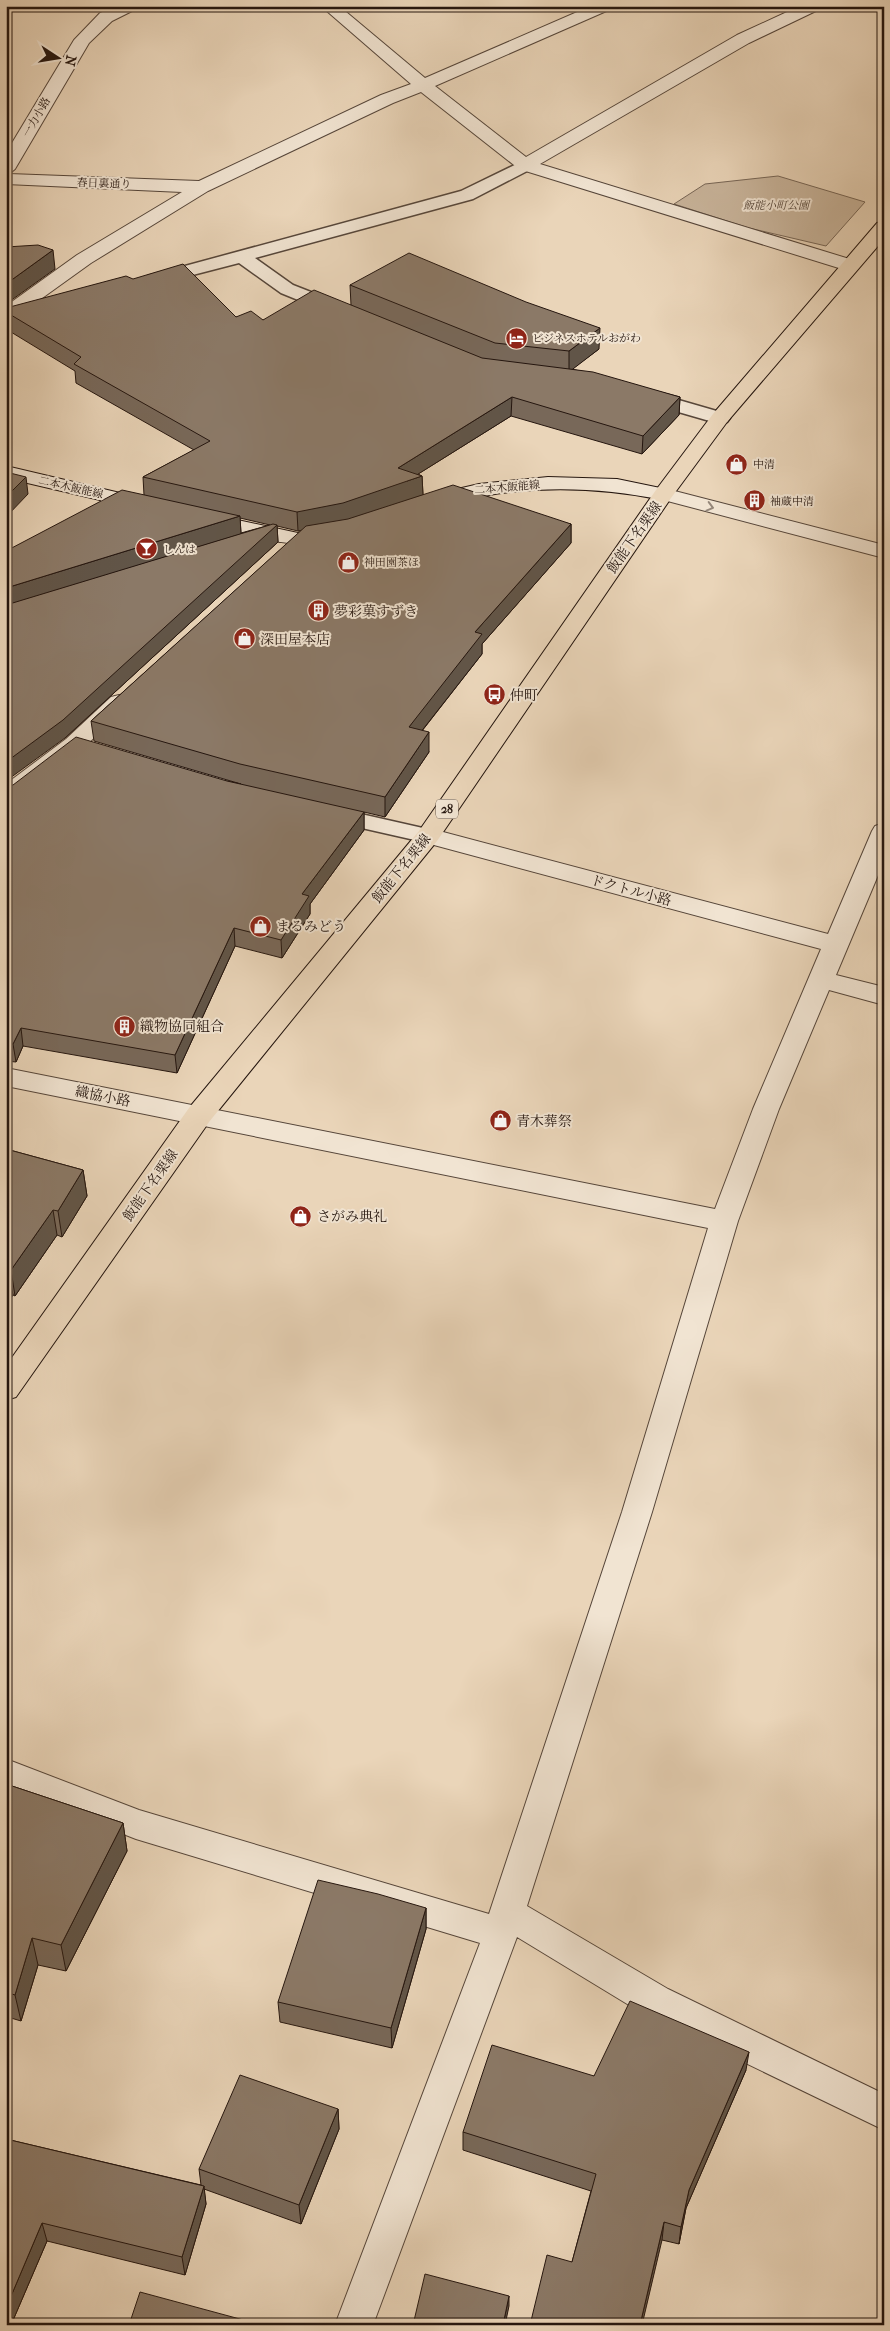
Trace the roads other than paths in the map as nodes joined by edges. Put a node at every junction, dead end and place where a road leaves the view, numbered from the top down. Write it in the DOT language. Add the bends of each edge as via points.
graph roads {
  1 [pos="130,6"];
  2 [pos="329,6"];
  3 [pos="605,6"];
  4 [pos="814,6"];
  5 [pos="424,85"];
  6 [pos="525,165"];
  7 [pos="6,169"];
  8 [pos="6,179"];
  9 [pos="202,187"];
  10 [pos="884,227"];
  11 [pos="241,256"];
  12 [pos="850,265"];
  13 [pos="138,284"];
  14 [pos="44,310"];
  15 [pos="6,315"];
  16 [pos="351,315"];
  17 [pos="6,320"];
  18 [pos="626,391"];
  19 [pos="720,418"];
  20 [pos="6,472"];
  21 [pos="663,494"];
  22 [pos="417,506"];
  23 [pos="353,529"];
  24 [pos="267,534"];
  25 [pos="298,539"];
  26 [pos="230,546"];
  27 [pos="884,552"];
  28 [pos="276,559"];
  29 [pos="132,691"];
  30 [pos="74,744"];
  31 [pos="101,752"];
  32 [pos="6,796"];
  33 [pos="314,810"];
  34 [pos="884,831"];
  35 [pos="428,836"];
  36 [pos="835,944"];
  37 [pos="820,979"];
  38 [pos="884,996"];
  39 [pos="6,1077"];
  40 [pos="199,1115"];
  41 [pos="724,1221"];
  42 [pos="6,1389"];
  43 [pos="6,1773"];
  44 [pos="504,1922"];
  45 [pos="884,2113"];
  46 [pos="354,2325"];
  1 -- 7 [label="street, 一力小路" via="106,17 82,40"];
  2 -- 5 [label="street"];
  3 -- 5 [label="street"];
  4 -- 6 [label="street" via="743,39"];
  5 -- 6 [label="street"];
  5 -- 9 [label="street"];
  6 -- 11 [label="lane" via="467,195"];
  6 -- 12 [label="street"];
  8 -- 9 [label="street, 春日裏通り"];
  9 -- 15 [label="street" via="84,259"];
  10 -- 12 [label="main road, 飯能下名栗線 / 28"];
  11 -- 13 [label="lane"];
  11 -- 16 [label="lane" via="287,289"];
  12 -- 19 [label="main road, 飯能下名栗線 / 28"];
  14 -- 17 [label="lane"];
  18 -- 19 [label="lane"];
  19 -- 21 [label="main road, 飯能下名栗線 / 28"];
  20 -- 24 [label="street, 二本木飯能線"];
  21 -- 22 [label="street, 二本木飯能線" via="619,485 542,484 467,491"];
  21 -- 27 [label="street, 二本木飯能線, one-way"];
  21 -- 35 [label="main road, 飯能下名栗線 / 28"];
  23 -- 25 [label="street, 二本木飯能線" via="315,539"];
  24 -- 25 [label="street, 二本木飯能線"];
  24 -- 26 [label="street"];
  25 -- 28 [label="street"];
  29 -- 30 [label="street"];
  30 -- 31 [label="lane"];
  30 -- 32 [label="street"];
  33 -- 35 [label="lane"];
  34 -- 36 [label="street"];
  35 -- 36 [label="street, ドクトル小路"];
  35 -- 40 [label="main road, 飯能下名栗線 / 28"];
  36 -- 37 [label="street"];
  37 -- 38 [label="street"];
  37 -- 41 [label="street"];
  39 -- 40 [label="street, 織協小路"];
  40 -- 41 [label="street, 織協小路"];
  40 -- 42 [label="main road, 飯能下名栗線 / 28"];
  41 -- 44 [label="street" via="637,1512"];
  43 -- 44 [label="street" via="136,1824"];
  44 -- 45 [label="street" via="655,2001"];
  44 -- 46 [label="street"];
}
